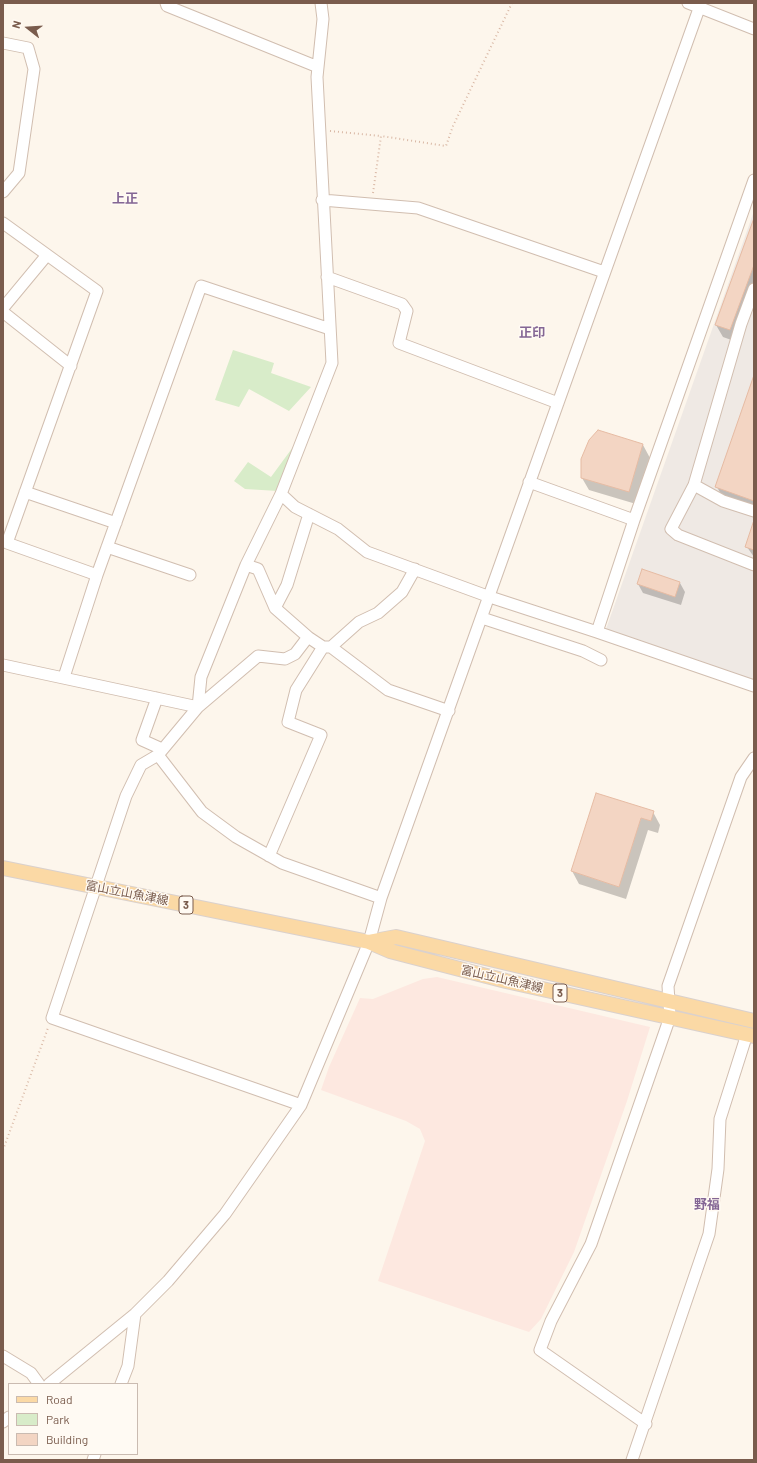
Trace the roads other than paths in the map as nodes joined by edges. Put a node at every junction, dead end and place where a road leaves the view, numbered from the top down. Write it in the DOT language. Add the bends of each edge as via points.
graph roads {
  1 [pos="166,3"];
  2 [pos="321,3"];
  3 [pos="688,3"];
  4 [pos="700,5"];
  5 [pos="754,29"];
  6 [pos="3,43"];
  7 [pos="318,67"];
  8 [pos="754,180"];
  9 [pos="3,192"];
  10 [pos="322,200"];
  11 [pos="3,223"];
  12 [pos="47,255"];
  13 [pos="604,272"];
  14 [pos="327,277"];
  15 [pos="754,289"];
  16 [pos="3,308"];
  17 [pos="3,312"];
  18 [pos="330,329"];
  19 [pos="71,366"];
  20 [pos="558,403"];
  21 [pos="529,482"];
  22 [pos="694,485"];
  23 [pos="26,492"];
  24 [pos="281,494"];
  25 [pos="754,510"];
  26 [pos="309,514"];
  27 [pos="634,520"];
  28 [pos="116,522"];
  29 [pos="107,547"];
  30 [pos="754,564"];
  31 [pos="246,565"];
  32 [pos="414,569"];
  33 [pos="97,575"];
  34 [pos="190,575"];
  35 [pos="490,597"];
  36 [pos="275,608"];
  37 [pos="482,618"];
  38 [pos="597,632"];
  39 [pos="308,637"];
  40 [pos="327,647"];
  41 [pos="601,660"];
  42 [pos="3,665"];
  43 [pos="64,677"];
  44 [pos="754,686"];
  45 [pos="157,698"];
  46 [pos="198,707"];
  47 [pos="449,711"];
  48 [pos="160,752"];
  49 [pos="754,758"];
  50 [pos="269,856"];
  51 [pos="3,868"];
  52 [pos="96,887"];
  53 [pos="381,898"];
  54 [pos="369,942"];
  55 [pos="669,1000"];
  56 [pos="670,1017"];
  57 [pos="754,1021"];
  58 [pos="750,1035"];
  59 [pos="301,1105"];
  60 [pos="135,1314"];
  61 [pos="3,1356"];
  62 [pos="38,1383"];
  63 [pos="50,1383"];
  64 [pos="121,1383"];
  65 [pos="646,1424"];
  66 [pos="632,1460"];
  1 -- 7 [label="street" via="167,6"];
  2 -- 7 [label="street" via="323,19"];
  3 -- 4 [label="street"];
  4 -- 5 [label="street"];
  4 -- 13 [label="street"];
  6 -- 9 [label="street" via="28,48 34,69 19,173"];
  7 -- 10 [label="street"];
  8 -- 27 [label="street"];
  10 -- 13 [label="street" via="418,208"];
  10 -- 14 [label="street"];
  11 -- 12 [label="street"];
  12 -- 16 [label="street"];
  12 -- 19 [label="street" via="98,291"];
  13 -- 20 [label="street"];
  14 -- 18 [label="street"];
  14 -- 20 [label="street" via="402,304 408,311 398,343"];
  15 -- 22 [label="street" via="741,324"];
  17 -- 19 [label="street"];
  18 -- 24 [label="street" via="332,363"];
  18 -- 28 [label="street" via="201,286"];
  19 -- 23 [label="street"];
  20 -- 21 [label="street"];
  21 -- 27 [label="street"];
  21 -- 35 [label="street"];
  22 -- 25 [label="street" via="723,501"];
  22 -- 30 [label="street" via="671,529 678,535"];
  23 -- 28 [label="street"];
  23 -- 33 [label="street" via="7,543"];
  24 -- 26 [label="street" via="295,507"];
  24 -- 31 [label="street"];
  26 -- 32 [label="street" via="338,529 367,552"];
  26 -- 36 [label="street" via="287,585"];
  27 -- 38 [label="street"];
  28 -- 29 [label="street"];
  29 -- 33 [label="street"];
  29 -- 34 [label="street"];
  31 -- 36 [label="street" via="258,569"];
  31 -- 46 [label="street" via="201,677"];
  32 -- 35 [label="street"];
  32 -- 40 [label="street" via="402,592 378,613 359,622"];
  33 -- 43 [label="street"];
  35 -- 37 [label="street"];
  35 -- 38 [label="street"];
  36 -- 39 [label="street"];
  37 -- 41 [label="street" via="583,651"];
  37 -- 47 [label="street"];
  38 -- 44 [label="street"];
  39 -- 40 [label="street"];
  39 -- 46 [label="street" via="295,654 285,659 258,656"];
  40 -- 47 [label="street" via="388,690"];
  40 -- 50 [label="street" via="296,690 288,722 320,735"];
  42 -- 43 [label="street"];
  43 -- 45 [label="street"];
  45 -- 46 [label="street"];
  45 -- 48 [label="street" via="142,740"];
  46 -- 48 [label="street"];
  47 -- 53 [label="street"];
  48 -- 50 [label="street" via="202,812 236,838"];
  48 -- 52 [label="street" via="141,765 126,796"];
  49 -- 55 [label="street" via="741,777 668,986"];
  50 -- 53 [label="street"];
  51 -- 52 [label="main road, 富山立山魚津線 / 3"];
  52 -- 54 [label="main road, 富山立山魚津線 / 3"];
  52 -- 59 [label="street" via="52,1018"];
  53 -- 54 [label="street"];
  54 -- 55 [label="main road, 富山立山魚津線 / 3" via="396,937"];
  54 -- 56 [label="main road, 富山立山魚津線 / 3" via="390,951 506,981"];
  54 -- 59 [label="street"];
  55 -- 56 [label="street"];
  55 -- 57 [label="main road, 富山立山魚津線 / 3"];
  56 -- 58 [label="main road, 富山立山魚津線 / 3"];
  56 -- 65 [label="street" via="590,1244 551,1321 540,1350"];
  58 -- 65 [label="street" via="720,1119 718,1169 709,1234"];
  59 -- 60 [label="street" via="225,1214 168,1281"];
  60 -- 63 [label="street"];
  60 -- 64 [label="street" via="128,1366"];
  61 -- 62 [label="street" via="31,1373"];
  65 -- 66 [label="street"];
}
